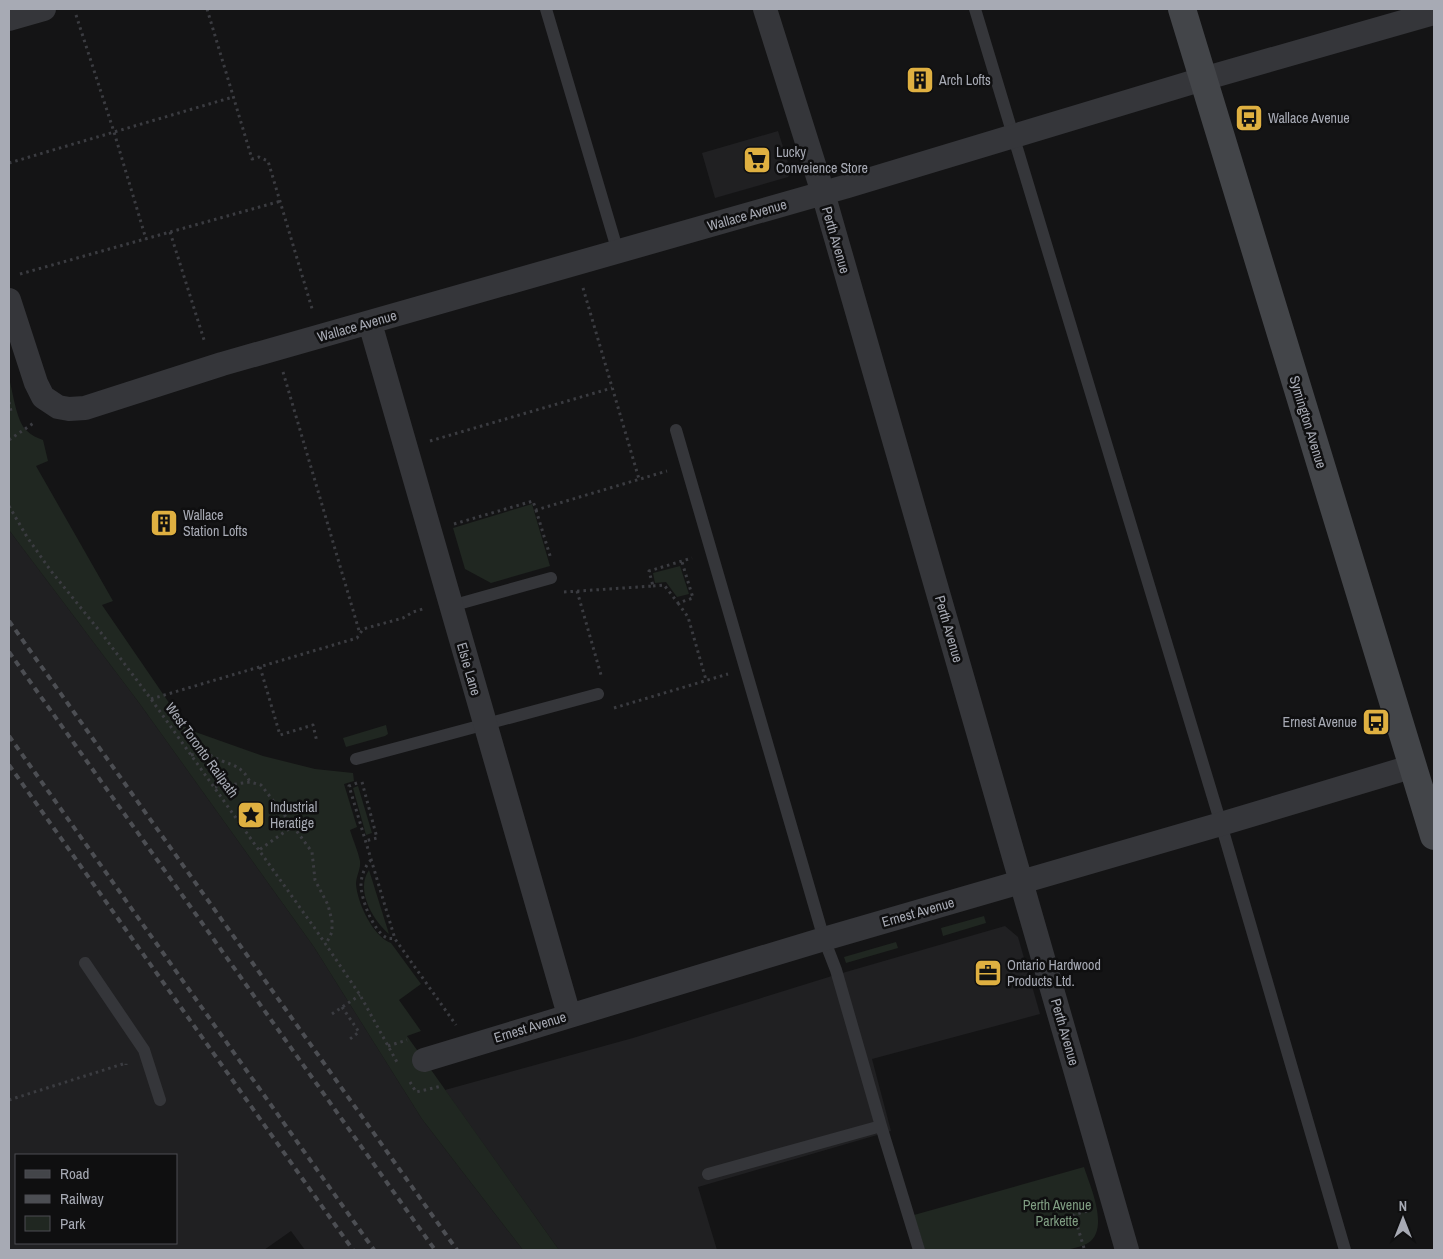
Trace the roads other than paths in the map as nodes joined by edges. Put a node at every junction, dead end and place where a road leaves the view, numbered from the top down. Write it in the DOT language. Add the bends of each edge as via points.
graph roads {
  1 [pos="44,9"];
  2 [pos="546,9"];
  3 [pos="765,9"];
  4 [pos="975,9"];
  5 [pos="1182,9"];
  6 [pos="1434,12"];
  7 [pos="1402,15"];
  8 [pos="9,19"];
  9 [pos="1203,79"];
  10 [pos="1014,137"];
  11 [pos="822,193"];
  12 [pos="618,252"];
  13 [pos="9,300"];
  14 [pos="370,323"];
  15 [pos="676,430"];
  16 [pos="551,578"];
  17 [pos="441,606"];
  18 [pos="601,688"];
  19 [pos="486,725"];
  20 [pos="356,759"];
  21 [pos="1414,766"];
  22 [pos="1221,824"];
  23 [pos="1434,836"];
  24 [pos="1022,882"];
  25 [pos="824,939"];
  26 [pos="85,963"];
  27 [pos="569,1015"];
  28 [pos="424,1060"];
  29 [pos="160,1100"];
  30 [pos="881,1126"];
  31 [pos="708,1174"];
  32 [pos="920,1250"];
  33 [pos="1128,1250"];
  34 [pos="1345,1250"];
  1 -- 8 [label="street"];
  2 -- 12 [label="lane"];
  3 -- 11 [label="street, Perth Avenue"];
  4 -- 10 [label="lane"];
  5 -- 9 [label="street, Symington Avenue"];
  6 -- 7 [label="street, Wallace Avenue"];
  7 -- 9 [label="street, Wallace Avenue"];
  9 -- 10 [label="street, Wallace Avenue"];
  9 -- 21 [label="street, Symington Avenue"];
  10 -- 11 [label="street, Wallace Avenue"];
  10 -- 22 [label="lane"];
  11 -- 12 [label="street, Wallace Avenue"];
  11 -- 24 [label="street, Perth Avenue"];
  12 -- 14 [label="street, Wallace Avenue"];
  13 -- 14 [label="street, Wallace Avenue" via="43,397 58,407 69,409 85,408 222,364"];
  14 -- 17 [label="street, Elsie Lane"];
  15 -- 25 [label="lane"];
  16 -- 17 [label="lane"];
  17 -- 19 [label="street, Elsie Lane"];
  18 -- 19 [label="lane"];
  19 -- 20 [label="lane"];
  19 -- 27 [label="street, Elsie Lane"];
  21 -- 22 [label="street, Ernest Avenue"];
  21 -- 23 [label="street, Symington Avenue"];
  22 -- 24 [label="street, Ernest Avenue"];
  22 -- 34 [label="lane"];
  24 -- 25 [label="street, Ernest Avenue"];
  24 -- 33 [label="street, Perth Avenue"];
  25 -- 27 [label="street, Ernest Avenue"];
  25 -- 30 [label="lane"];
  26 -- 29 [label="lane" via="144,1050"];
  27 -- 28 [label="street, Ernest Avenue"];
  30 -- 31 [label="lane"];
  30 -- 32 [label="lane"];
}
